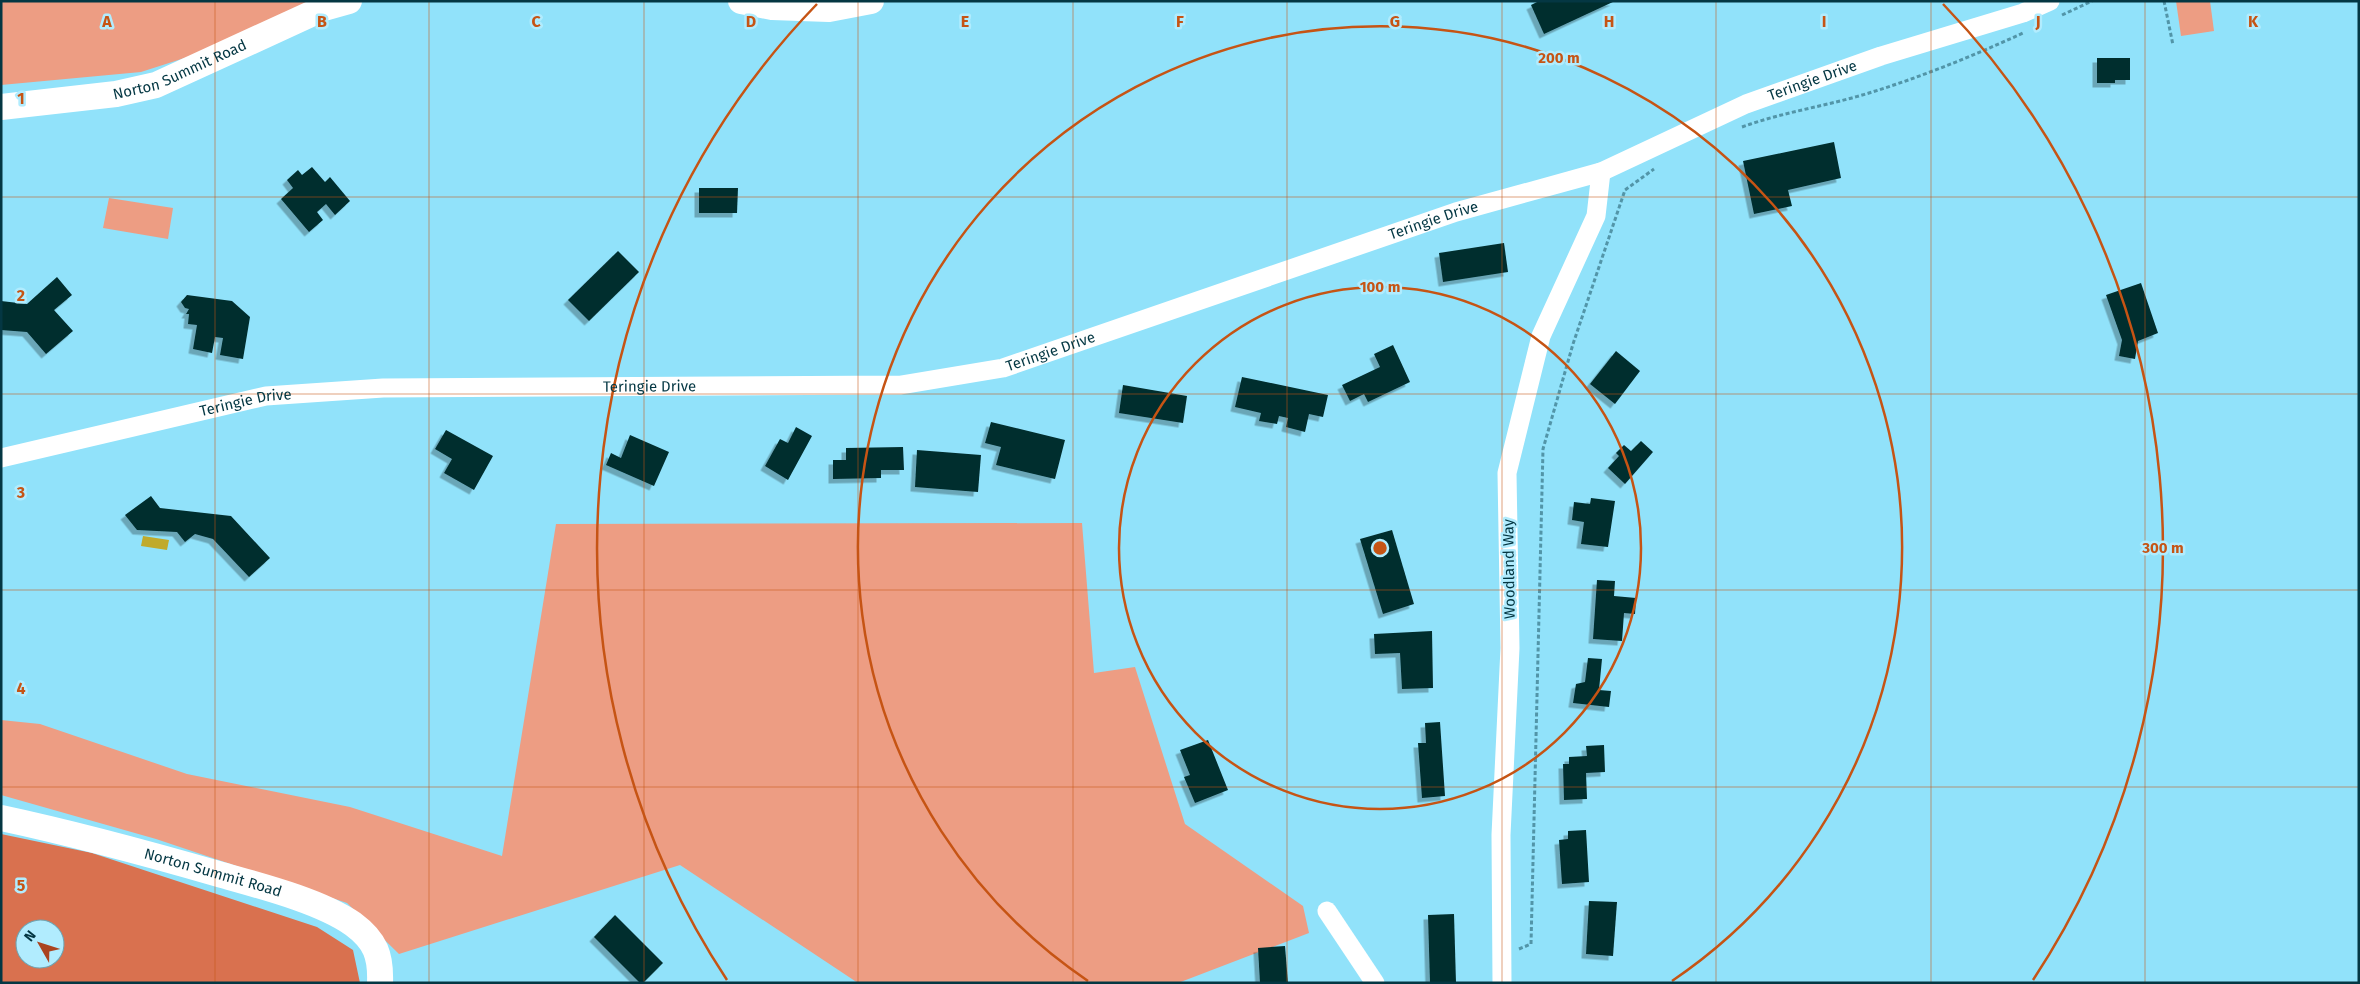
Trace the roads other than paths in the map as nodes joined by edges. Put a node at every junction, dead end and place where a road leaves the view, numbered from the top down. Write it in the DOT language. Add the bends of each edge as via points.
graph roads {
  1 [pos="348,1"];
  2 [pos="741,1"];
  3 [pos="871,1"];
  4 [pos="2054,9"];
  5 [pos="1,107"];
  6 [pos="1601,172"];
  7 [pos="1,458"];
  8 [pos="1,818"];
  9 [pos="1328,911"];
  10 [pos="380,983"];
  11 [pos="1375,983"];
  12 [pos="1502,983"];
  1 -- 5 [label="main road, Norton Summit Road" via="324,8 156,85 116,94"];
  2 -- 3 [label="main road" via="772,7 829,9"];
  4 -- 6 [label="street, Teringie Drive" via="2023,14 1881,56 1746,104"];
  6 -- 7 [label="street, Teringie Drive" via="1456,212 1003,368 901,385 383,388 266,396"];
  6 -- 12 [label="street, Woodland Way" via="1596,216 1541,336 1507,473 1510,648 1501,835"];
  8 -- 10 [label="main road, Norton Summit Road" via="91,838 257,885 324,909 353,924 377,950"];
  9 -- 11 [label="street"];
}
